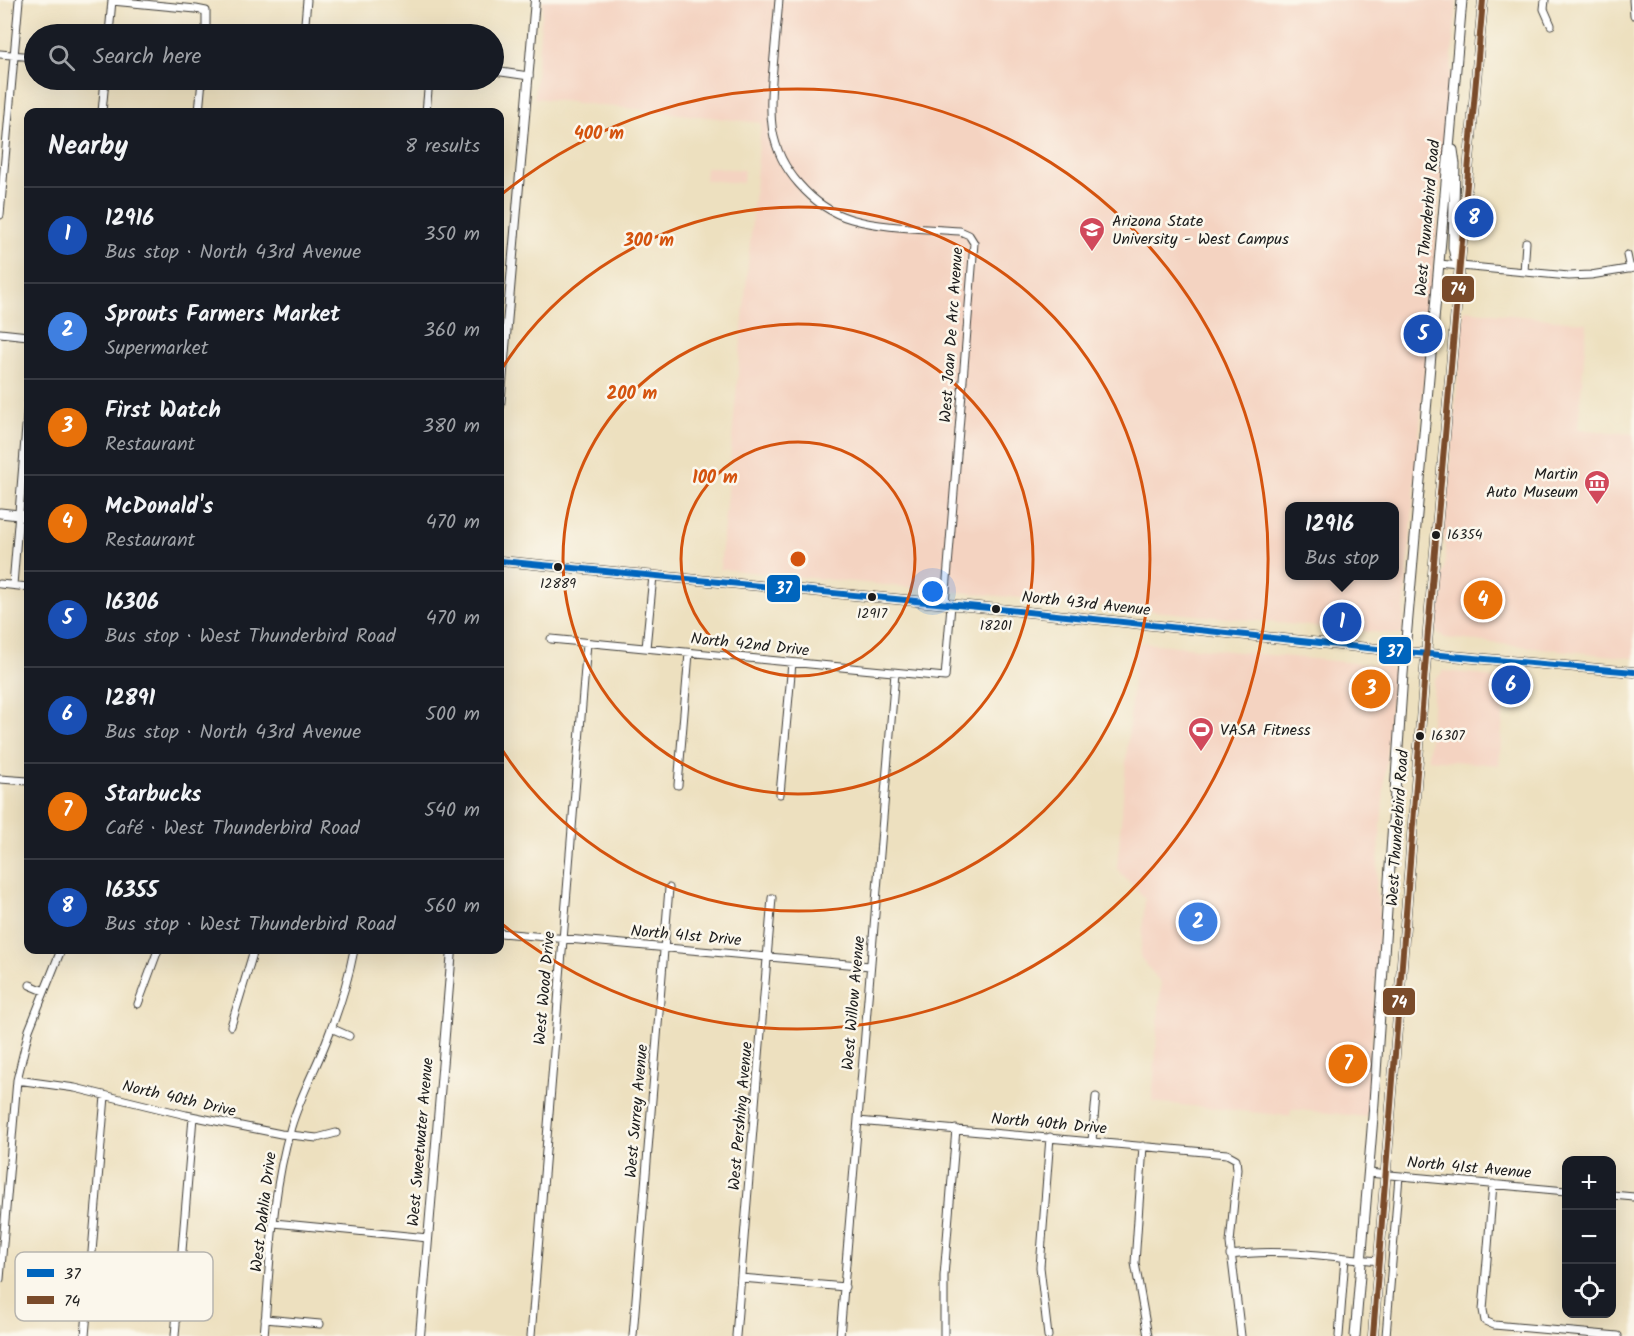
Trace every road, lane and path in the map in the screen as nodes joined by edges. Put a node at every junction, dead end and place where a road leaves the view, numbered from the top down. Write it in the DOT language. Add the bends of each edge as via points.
graph roads {
  1 [pos="19,0"];
  2 [pos="307,0"];
  3 [pos="535,0"];
  4 [pos="779,0"];
  5 [pos="1462,0"];
  6 [pos="1483,0"];
  7 [pos="1545,0"];
  8 [pos="1633,0"];
  9 [pos="112,1"];
  10 [pos="1634,15"];
  11 [pos="110,24"];
  12 [pos="206,24"];
  13 [pos="305,24"];
  14 [pos="1551,25"];
  15 [pos="0,54"];
  16 [pos="14,55"];
  17 [pos="24,56"];
  18 [pos="504,72"];
  19 [pos="528,76"];
  20 [pos="104,90"];
  21 [pos="201,90"];
  22 [pos="428,90"];
  23 [pos="102,108"];
  24 [pos="199,108"];
  25 [pos="426,108"];
  26 [pos="1450,139"];
  27 [pos="0,215"];
  28 [pos="1526,242"];
  29 [pos="1627,255"];
  30 [pos="1439,264"];
  31 [pos="1461,266"];
  32 [pos="1632,268"];
  33 [pos="1524,272"];
  34 [pos="0,333"];
  35 [pos="24,336"];
  36 [pos="504,359"];
  37 [pos="1429,389"];
  38 [pos="1449,391"];
  39 [pos="24,493"];
  40 [pos="0,513"];
  41 [pos="23,515"];
  42 [pos="504,561"];
  43 [pos="653,576"];
  44 [pos="0,584"];
  45 [pos="14,585"];
  46 [pos="24,586"];
  47 [pos="948,604"];
  48 [pos="551,639"];
  49 [pos="587,643"];
  50 [pos="646,648"];
  51 [pos="1406,652"];
  52 [pos="689,653"];
  53 [pos="1427,654"];
  54 [pos="792,663"];
  55 [pos="1634,672"];
  56 [pos="895,673"];
  57 [pos="945,677"];
  58 [pos="0,779"];
  59 [pos="24,781"];
  60 [pos="678,785"];
  61 [pos="780,794"];
  62 [pos="669,888"];
  63 [pos="772,898"];
  64 [pos="504,933"];
  65 [pos="563,939"];
  66 [pos="664,948"];
  67 [pos="59,954"];
  68 [pos="157,954"];
  69 [pos="253,954"];
  70 [pos="352,954"];
  71 [pos="452,954"];
  72 [pos="767,957"];
  73 [pos="870,966"];
  74 [pos="30,985"];
  75 [pos="44,991"];
  76 [pos="138,1004"];
  77 [pos="231,1026"];
  78 [pos="331,1028"];
  79 [pos="349,1035"];
  80 [pos="17,1080"];
  81 [pos="105,1096"];
  82 [pos="1096,1097"];
  83 [pos="193,1117"];
  84 [pos="858,1121"];
  85 [pos="956,1129"];
  86 [pos="336,1133"];
  87 [pos="289,1135"];
  88 [pos="1050,1137"];
  89 [pos="1092,1141"];
  90 [pos="1143,1146"];
  91 [pos="0,1163"];
  92 [pos="10,1164"];
  93 [pos="1368,1173"];
  94 [pos="1386,1175"];
  95 [pos="1399,1176"];
  96 [pos="1493,1184"];
  97 [pos="1562,1191"];
  98 [pos="1616,1195"];
  99 [pos="1634,1197"];
  100 [pos="274,1223"];
  101 [pos="428,1238"];
  102 [pos="92,1252"];
  103 [pos="182,1252"];
  104 [pos="1230,1255"];
  105 [pos="1345,1258"];
  106 [pos="1361,1260"];
  107 [pos="1379,1261"];
  108 [pos="741,1278"];
  109 [pos="0,1279"];
  110 [pos="844,1287"];
  111 [pos="266,1319"];
  112 [pos="86,1321"];
  113 [pos="176,1321"];
  114 [pos="320,1324"];
  115 [pos="85,1336"];
  116 [pos="175,1336"];
  117 [pos="264,1336"];
  118 [pos="420,1336"];
  119 [pos="531,1336"];
  120 [pos="633,1336"];
  121 [pos="735,1336"];
  122 [pos="840,1336"];
  123 [pos="944,1336"];
  124 [pos="1048,1336"];
  125 [pos="1148,1336"];
  126 [pos="1241,1336"];
  127 [pos="1339,1336"];
  128 [pos="1355,1336"];
  129 [pos="1373,1336"];
  130 [pos="1386,1336"];
  131 [pos="1618,1336"];
  1 -- 16 [label="street"];
  2 -- 13 [label="street"];
  3 -- 19 [label="street"];
  4 -- 47 [label="street, West Joan De Arc Avenue" via="769,110 773,136 796,181 826,208 852,219 960,231 972,239 974,253 952,495"];
  5 -- 26 [label="main road, West Thunderbird Road"];
  6 -- 31 [label="main road, West Thunderbird Road"];
  7 -- 14 [label="street" via="1544,9"];
  8 -- 10 [label="street"];
  9 -- 11 [label="street"];
  9 -- 12 [label="street" via="196,9 206,12"];
  15 -- 16 [label="street"];
  16 -- 17 [label="street"];
  16 -- 27 [label="street"];
  18 -- 19 [label="street"];
  19 -- 36 [label="street"];
  20 -- 23 [label="street"];
  21 -- 24 [label="street"];
  22 -- 25 [label="street"];
  26 -- 30 [label="main road, West Thunderbird Road"];
  26 -- 31 [label="main road" via="1455,164 1453,247"];
  28 -- 33 [label="street"];
  29 -- 32 [label="street"];
  30 -- 31 [label="street"];
  30 -- 37 [label="main road, West Thunderbird Road"];
  31 -- 33 [label="street"];
  31 -- 38 [label="main road, West Thunderbird Road"];
  32 -- 33 [label="street" via="1580,276"];
  34 -- 35 [label="street"];
  37 -- 38 [label="main road"];
  37 -- 51 [label="main road, West Thunderbird Road"];
  38 -- 53 [label="main road, West Thunderbird Road"];
  39 -- 41 [label="street"];
  40 -- 41 [label="main road"];
  41 -- 45 [label="street"];
  42 -- 43 [label="main road, North 43rd Avenue"];
  43 -- 47 [label="main road, North 43rd Avenue"];
  43 -- 50 [label="street"];
  44 -- 45 [label="street"];
  45 -- 46 [label="street"];
  47 -- 51 [label="main road, North 43rd Avenue"];
  47 -- 57 [label="street, West Joan De Arc Avenue"];
  48 -- 49 [label="street, North 42nd Drive"];
  49 -- 50 [label="street, North 42nd Drive"];
  49 -- 65 [label="street, West Wood Drive"];
  50 -- 52 [label="street, North 42nd Drive"];
  51 -- 53 [label="main road, North 43rd Avenue"];
  51 -- 93 [label="main road, West Thunderbird Road"];
  52 -- 54 [label="street, North 42nd Drive"];
  52 -- 60 [label="street"];
  53 -- 55 [label="main road, North 43rd Avenue"];
  53 -- 94 [label="main road, West Thunderbird Road"];
  54 -- 56 [label="street, North 42nd Drive"];
  54 -- 61 [label="street"];
  56 -- 57 [label="street, North 42nd Drive"];
  56 -- 73 [label="street, West Willow Avenue"];
  58 -- 59 [label="street"];
  62 -- 66 [label="street, West Surrey Avenue"];
  63 -- 72 [label="street, West Pershing Avenue"];
  64 -- 65 [label="street, North 41st Drive"];
  65 -- 66 [label="street, North 41st Drive"];
  65 -- 119 [label="street, West Wood Drive"];
  66 -- 72 [label="street, North 41st Drive"];
  66 -- 120 [label="street, West Surrey Avenue"];
  67 -- 75 [label="street"];
  68 -- 76 [label="street"];
  69 -- 77 [label="street"];
  70 -- 78 [label="street, West Dahlia Drive"];
  71 -- 101 [label="street, West Sweetwater Avenue"];
  72 -- 73 [label="street, North 41st Drive"];
  72 -- 108 [label="street, West Pershing Avenue"];
  73 -- 84 [label="street, West Willow Avenue"];
  74 -- 75 [label="street"];
  75 -- 80 [label="street" via="29,1030"];
  78 -- 79 [label="street"];
  78 -- 87 [label="street, West Dahlia Drive"];
  80 -- 81 [label="street, North 40th Drive"];
  80 -- 92 [label="street"];
  81 -- 83 [label="street, North 40th Drive"];
  81 -- 102 [label="street"];
  82 -- 89 [label="street"];
  83 -- 87 [label="street, North 40th Drive"];
  83 -- 103 [label="street"];
  84 -- 85 [label="street, North 40th Drive"];
  84 -- 110 [label="street, West Willow Avenue"];
  85 -- 88 [label="street, North 40th Drive"];
  85 -- 123 [label="street" via="944,1276"];
  86 -- 87 [label="street, North 40th Drive" via="317,1138"];
  87 -- 100 [label="street, West Dahlia Drive" via="279,1174"];
  88 -- 89 [label="street, North 40th Drive"];
  88 -- 124 [label="street" via="1040,1268"];
  89 -- 90 [label="street, North 40th Drive"];
  90 -- 104 [label="street, North 40th Drive" via="1227,1154 1236,1159"];
  90 -- 125 [label="street" via="1135,1263"];
  91 -- 92 [label="street"];
  92 -- 109 [label="street"];
  93 -- 94 [label="street, North 41st Avenue"];
  93 -- 106 [label="main road, West Thunderbird Road"];
  94 -- 95 [label="street, North 41st Avenue"];
  94 -- 107 [label="main road, West Thunderbird Road"];
  95 -- 96 [label="street, North 41st Avenue"];
  95 -- 130 [label="street"];
  96 -- 97 [label="street, North 41st Avenue"];
  96 -- 131 [label="street" via="1485,1321"];
  98 -- 99 [label="street"];
  100 -- 101 [label="street"];
  100 -- 111 [label="street, West Dahlia Drive"];
  101 -- 118 [label="street, West Sweetwater Avenue"];
  104 -- 105 [label="street" via="1258,1252"];
  104 -- 126 [label="street"];
  105 -- 106 [label="street"];
  105 -- 127 [label="street"];
  106 -- 107 [label="street"];
  106 -- 128 [label="main road, West Thunderbird Road"];
  107 -- 129 [label="main road, West Thunderbird Road"];
  108 -- 110 [label="street"];
  108 -- 121 [label="street, West Pershing Avenue"];
  110 -- 122 [label="street, West Willow Avenue"];
  111 -- 114 [label="street"];
  111 -- 117 [label="street, West Dahlia Drive"];
  112 -- 115 [label="street"];
  113 -- 116 [label="street"];
}
